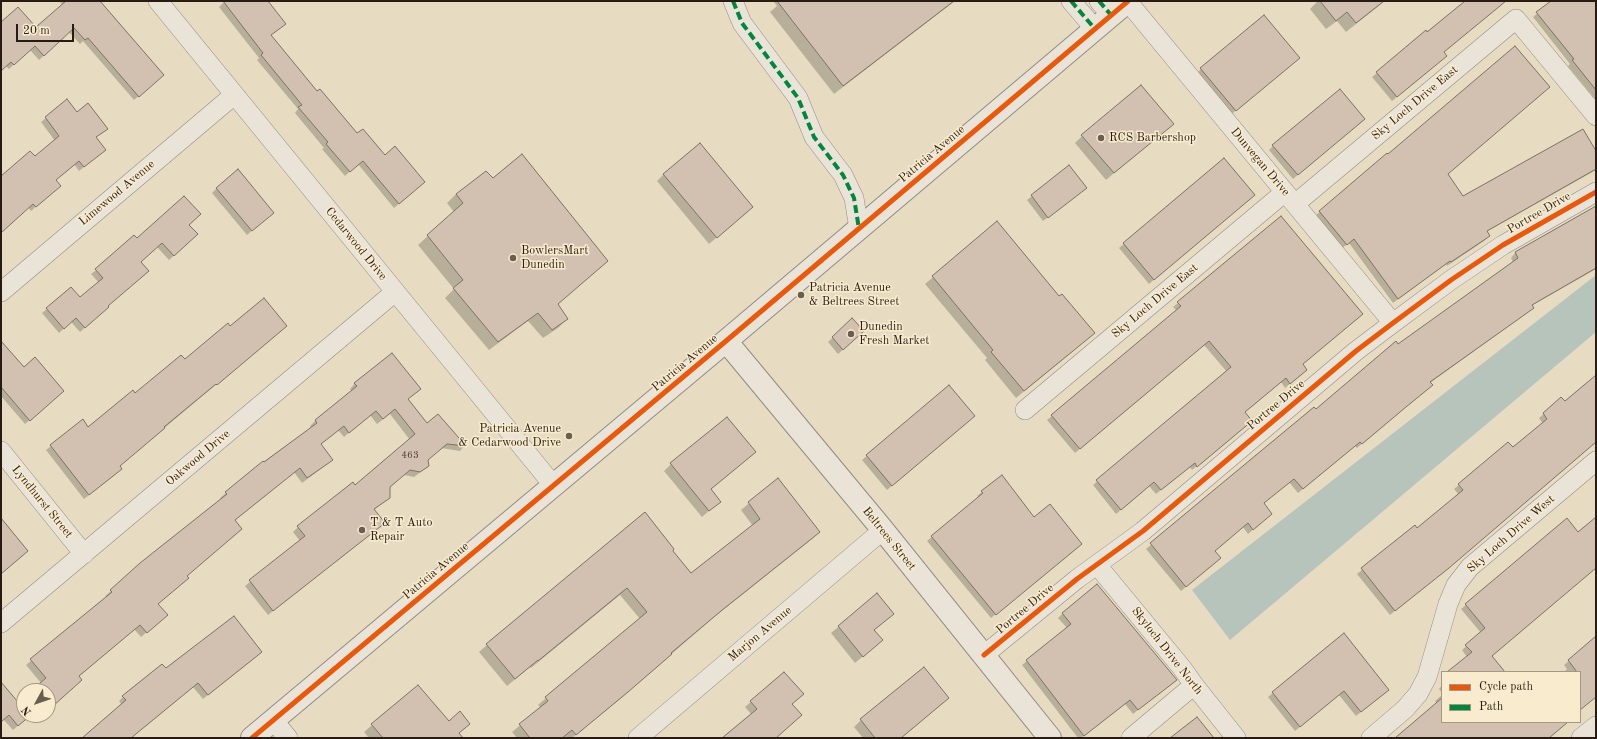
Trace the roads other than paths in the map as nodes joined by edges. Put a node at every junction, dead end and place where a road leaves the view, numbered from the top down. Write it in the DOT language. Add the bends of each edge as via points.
graph roads {
  1 [pos="158,1"];
  2 [pos="733,1"];
  3 [pos="1072,1"];
  4 [pos="1128,1"];
  5 [pos="1102,15"];
  6 [pos="234,95"];
  7 [pos="1596,116"];
  8 [pos="1596,192"];
  9 [pos="1290,198"];
  10 [pos="859,229"];
  11 [pos="1,292"];
  12 [pos="395,292"];
  13 [pos="1393,322"];
  14 [pos="726,341"];
  15 [pos="1025,410"];
  16 [pos="1,451"];
  17 [pos="1596,461"];
  18 [pos="554,486"];
  19 [pos="882,530"];
  20 [pos="84,554"];
  21 [pos="1097,565"];
  22 [pos="1,623"];
  23 [pos="984,655"];
  24 [pos="1194,685"];
  25 [pos="273,720"];
  26 [pos="1596,726"];
  27 [pos="252,738"];
  28 [pos="288,738"];
  29 [pos="638,738"];
  30 [pos="1050,738"];
  31 [pos="1132,738"];
  32 [pos="1236,738"];
  33 [pos="1371,738"];
  34 [pos="1581,738"];
  1 -- 6 [label="street, Cedarwood Drive"];
  2 -- 10 [label="street" via="742,23 798,98 814,136 843,175 854,198"];
  3 -- 5 [label="street"];
  4 -- 5 [label="street, Patricia Avenue"];
  4 -- 9 [label="street, Dunvegan Drive"];
  5 -- 10 [label="street, Patricia Avenue"];
  6 -- 11 [label="street, Limewood Avenue"];
  6 -- 12 [label="street, Cedarwood Drive"];
  7 -- 9 [label="street, Sky Loch Drive East" via="1516,19"];
  8 -- 13 [label="street, Portree Drive" via="1504,245"];
  9 -- 13 [label="street, Dunvegan Drive"];
  9 -- 15 [label="street, Sky Loch Drive East"];
  10 -- 14 [label="street, Patricia Avenue"];
  12 -- 18 [label="street, Cedarwood Drive"];
  12 -- 20 [label="street, Oakwood Drive"];
  13 -- 21 [label="street, Portree Drive" via="1143,531"];
  14 -- 18 [label="street, Patricia Avenue"];
  14 -- 19 [label="street, Beltrees Street"];
  16 -- 20 [label="street, Lyndhurst Street"];
  17 -- 33 [label="street, Sky Loch Drive West" via="1470,567 1456,585 1448,604 1427,677 1418,694 1405,709"];
  18 -- 25 [label="street, Patricia Avenue"];
  19 -- 23 [label="street, Beltrees Street"];
  19 -- 29 [label="street, Marjon Avenue"];
  20 -- 22 [label="street, Oakwood Drive"];
  21 -- 23 [label="street, Portree Drive"];
  21 -- 24 [label="street, Skyloch Drive North"];
  23 -- 30 [label="street, Beltrees Street"];
  24 -- 31 [label="street"];
  24 -- 32 [label="street, Skyloch Drive North"];
  25 -- 27 [label="street, Patricia Avenue"];
  25 -- 28 [label="street"];
  26 -- 34 [label="street"];
}
